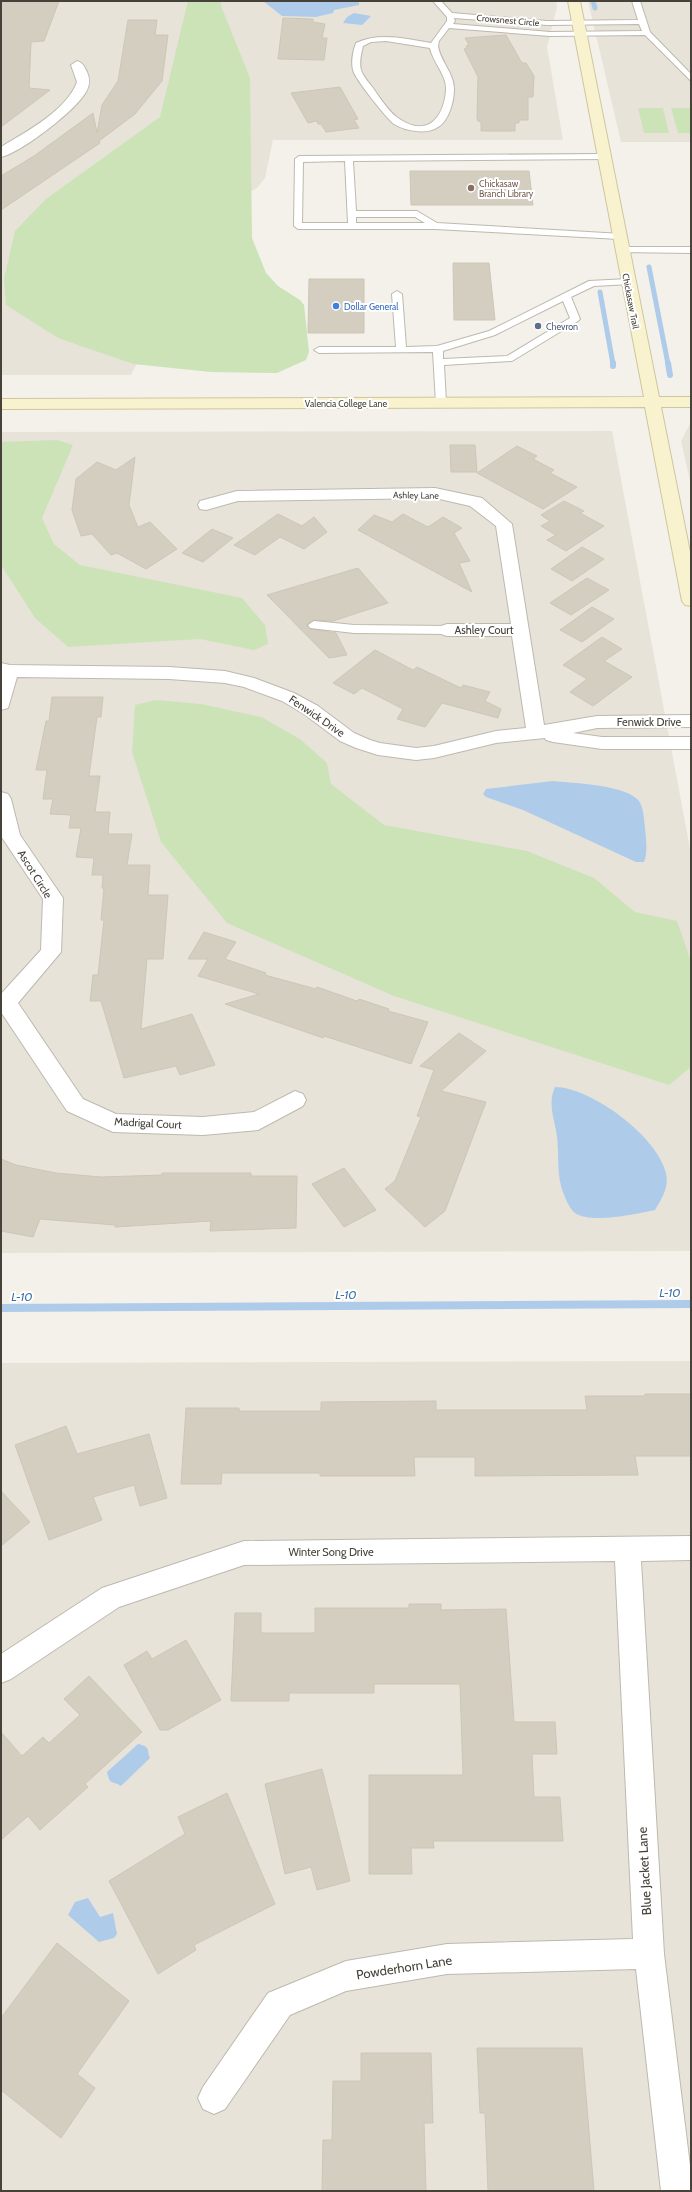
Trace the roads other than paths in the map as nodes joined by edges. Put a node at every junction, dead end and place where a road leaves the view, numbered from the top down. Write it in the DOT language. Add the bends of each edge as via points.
graph roads {
  1 [pos="437,1"];
  2 [pos="574,1"];
  3 [pos="636,1"];
  4 [pos="450,15"];
  5 [pos="492,18"];
  6 [pos="642,22"];
  7 [pos="448,26"];
  8 [pos="487,28"];
  9 [pos="579,28"];
  10 [pos="647,33"];
  11 [pos="434,46"];
  12 [pos="77,65"];
  13 [pos="691,80"];
  14 [pos="1,137"];
  15 [pos="19,142"];
  16 [pos="1,153"];
  17 [pos="604,157"];
  18 [pos="349,159"];
  19 [pos="352,214"];
  20 [pos="352,226"];
  21 [pos="435,226"];
  22 [pos="619,236"];
  23 [pos="622,250"];
  24 [pos="691,250"];
  25 [pos="628,282"];
  26 [pos="397,294"];
  27 [pos="565,296"];
  28 [pos="438,349"];
  29 [pos="319,350"];
  30 [pos="401,350"];
  31 [pos="438,362"];
  32 [pos="651,402"];
  33 [pos="691,402"];
  34 [pos="441,403"];
  35 [pos="1,404"];
  36 [pos="206,506"];
  37 [pos="691,601"];
  38 [pos="314,625"];
  39 [pos="447,630"];
  40 [pos="521,630"];
  41 [pos="6,670"];
  42 [pos="1,704"];
  43 [pos="691,721"];
  44 [pos="536,733"];
  45 [pos="691,743"];
  46 [pos="1,799"];
  47 [pos="4,1003"];
  48 [pos="295,1100"];
  49 [pos="691,1548"];
  50 [pos="627,1549"];
  51 [pos="1,1670"];
  52 [pos="649,1954"];
  53 [pos="214,2098"];
  54 [pos="678,2191"];
  1 -- 4 [label="lane"];
  2 -- 9 [label="street, Chickasaw Trail"];
  3 -- 6 [label="lane"];
  4 -- 5 [label="lane, Crowsnest Circle"];
  4 -- 7 [label="lane" via="451,21"];
  5 -- 8 [label="lane"];
  5 -- 9 [label="lane, Crowsnest Circle"];
  6 -- 9 [label="lane"];
  6 -- 10 [label="lane"];
  7 -- 8 [label="lane, Crowsnest Circle"];
  7 -- 11 [label="lane" via="435,41"];
  8 -- 9 [label="lane, Crowsnest Circle" via="532,33"];
  9 -- 10 [label="lane"];
  9 -- 17 [label="street, Chickasaw Trail"];
  10 -- 13 [label="lane"];
  11 -- 11 [label="lane" via="449,85 443,118 429,128 416,129 404,126 388,112 357,71 359,45 370,40 386,39"];
  12 -- 15 [label="street" via="83,81 79,93 67,107"];
  14 -- 15 [label="street"];
  15 -- 16 [label="street"];
  17 -- 18 [label="lane"];
  17 -- 22 [label="street, Chickasaw Trail"];
  18 -- 19 [label="lane"];
  18 -- 20 [label="lane" via="299,159 298,226"];
  19 -- 20 [label="lane"];
  19 -- 21 [label="lane" via="418,214"];
  20 -- 21 [label="lane"];
  21 -- 22 [label="lane"];
  22 -- 23 [label="street, Chickasaw Trail"];
  23 -- 24 [label="lane"];
  23 -- 25 [label="street, Chickasaw Trail"];
  25 -- 27 [label="lane" via="592,283"];
  25 -- 32 [label="street, Chickasaw Trail"];
  26 -- 30 [label="lane"];
  27 -- 28 [label="lane" via="492,334"];
  27 -- 31 [label="lane" via="575,319 509,359"];
  28 -- 30 [label="lane"];
  28 -- 31 [label="lane"];
  29 -- 30 [label="lane"];
  31 -- 34 [label="lane"];
  32 -- 33 [label="street, Valencia College Lane"];
  32 -- 34 [label="street, Valencia College Lane"];
  32 -- 37 [label="street, Chickasaw Trail"];
  34 -- 35 [label="street, Valencia College Lane"];
  36 -- 40 [label="street, Ashley Lane" via="237,496 435,494 476,502 504,524"];
  38 -- 39 [label="lane" via="354,629"];
  39 -- 40 [label="street, Ashley Court"];
  40 -- 44 [label="street, Ashley Lane"];
  41 -- 42 [label="street"];
  41 -- 44 [label="street, Fenwick Drive" via="169,673 225,677 248,682 288,697 311,710 347,737 378,749 398,752 434,752 496,737"];
  43 -- 44 [label="street, Fenwick Drive" via="597,722"];
  44 -- 45 [label="street, Fenwick Drive" via="602,743"];
  46 -- 47 [label="street, Ascot Circle" via="11,836 53,898 51,952"];
  47 -- 48 [label="street, Madrigal Court" via="75,1105 113,1123 203,1126 258,1121"];
  49 -- 50 [label="street, Winter Song Drive"];
  50 -- 51 [label="street, Winter Song Drive" via="244,1553 111,1597"];
  50 -- 52 [label="street, Blue Jacket Lane"];
  52 -- 53 [label="street, Powderhorn Lane" via="447,1959 346,1976 279,2004"];
  52 -- 54 [label="street, Blue Jacket Lane"];
}
